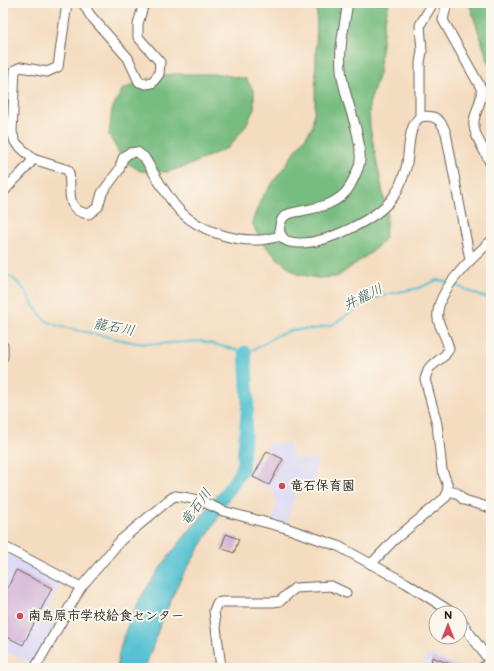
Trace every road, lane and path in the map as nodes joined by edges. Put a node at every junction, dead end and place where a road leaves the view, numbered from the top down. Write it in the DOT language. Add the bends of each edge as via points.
graph roads {
  1 [pos="67,3"];
  2 [pos="83,3"];
  3 [pos="144,3"];
  4 [pos="345,3"];
  5 [pos="433,3"];
  6 [pos="447,3"];
  7 [pos="420,117"];
  8 [pos="33,159"];
  9 [pos="491,166"];
  10 [pos="3,193"];
  11 [pos="282,236"];
  12 [pos="491,241"];
  13 [pos="470,260"];
  14 [pos="3,346"];
  15 [pos="3,357"];
  16 [pos="448,491"];
  17 [pos="491,508"];
  18 [pos="3,546"];
  19 [pos="371,564"];
  20 [pos="81,587"];
  21 [pos="346,593"];
  22 [pos="440,605"];
  23 [pos="468,631"];
  24 [pos="491,662"];
  25 [pos="35,668"];
  26 [pos="221,668"];
  27 [pos="482,668"];
  1 -- 8 [label="street" via="58,67 47,72 21,67 15,70 12,132 15,142"];
  2 -- 3 [label="street" via="90,15 128,58 139,82 146,84 152,83 159,74 160,62 138,37 138,24"];
  4 -- 11 [label="street" via="347,8 340,52 341,70 358,140 360,162 345,193 324,206 288,214 282,218"];
  5 -- 7 [label="street" via="420,25"];
  6 -- 9 [label="street" via="444,20 482,88 482,98 474,121 475,132"];
  7 -- 11 [label="street" via="411,129 408,160 393,197 348,231 303,243 290,242"];
  7 -- 13 [label="street" via="434,116 440,120 446,133"];
  8 -- 10 [label="street" via="26,170 10,183"];
  8 -- 11 [label="street" via="68,170 69,195 72,203 79,210 89,214 98,207 102,193 119,170 123,158 129,153 137,152 144,157 181,212 195,222 213,232 244,240"];
  12 -- 13 [label="street"];
  13 -- 16 [label="street" via="451,282 440,304 438,320 449,349 429,368 425,379 437,424 442,470"];
  14 -- 15 [label="street"];
  16 -- 17 [label="street" via="457,493 464,500"];
  16 -- 19 [label="street" via="446,497 394,540"];
  18 -- 20 [label="street"];
  19 -- 20 [label="street" via="338,546 286,528 223,511 204,502 175,496 121,540"];
  19 -- 22 [label="street"];
  20 -- 25 [label="street"];
  21 -- 26 [label="street" via="330,586 295,588 280,601 217,603 214,611"];
  23 -- 24 [label="street"];
  24 -- 27 [label="street"];
}
